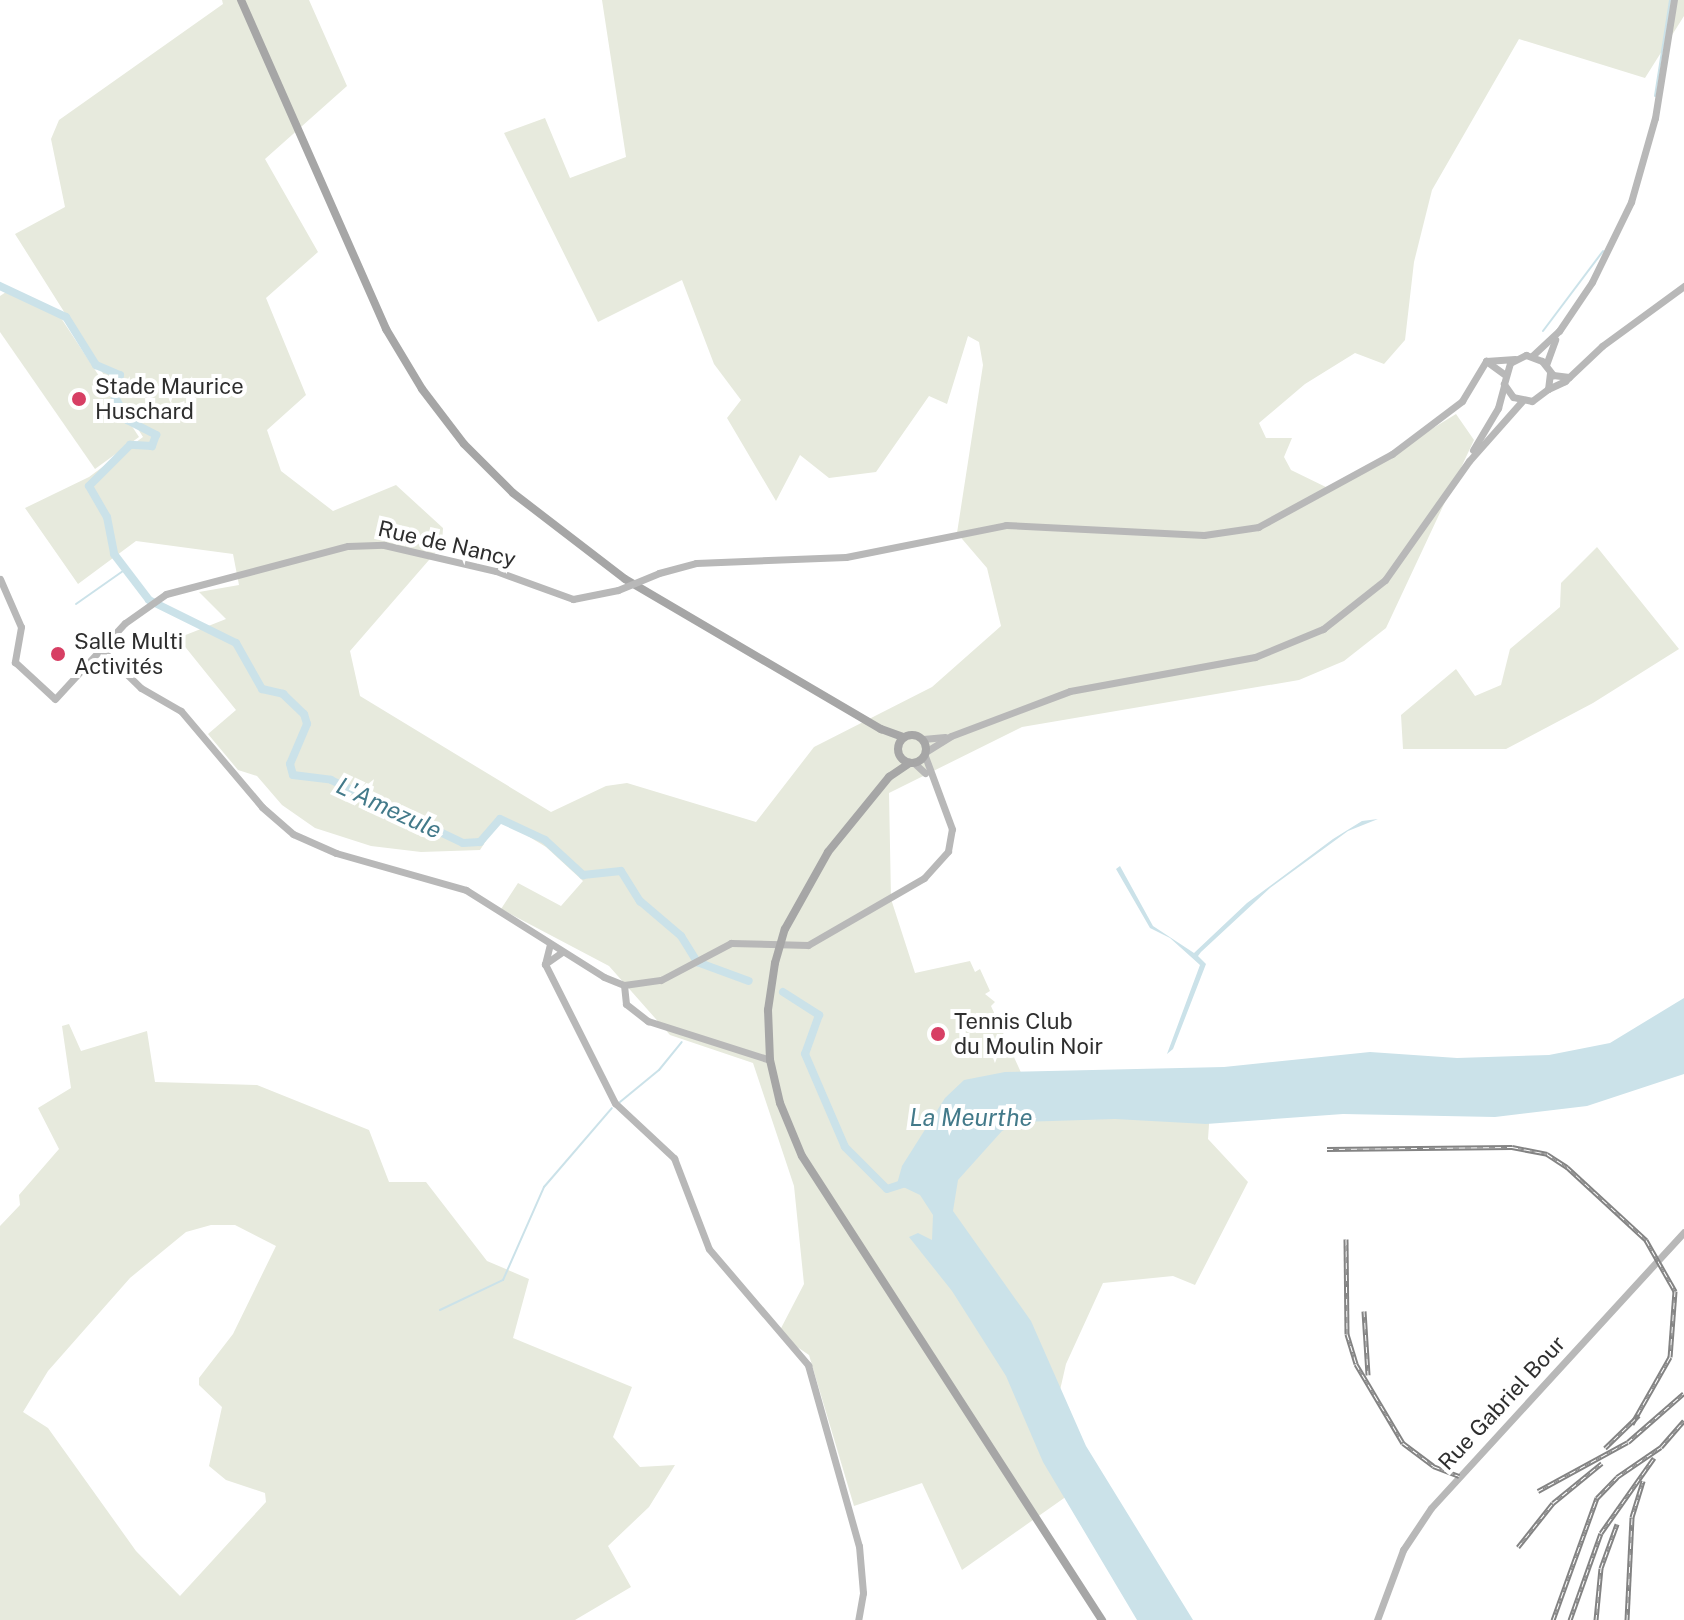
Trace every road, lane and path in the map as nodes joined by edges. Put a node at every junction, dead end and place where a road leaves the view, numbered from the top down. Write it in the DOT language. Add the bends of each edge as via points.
graph roads {
  1 [pos="241,0"];
  2 [pos="1674,0"];
  3 [pos="1684,286"];
  4 [pos="1559,331"];
  5 [pos="1532,356"];
  6 [pos="1515,359"];
  7 [pos="1486,361"];
  8 [pos="1548,369"];
  9 [pos="1504,374"];
  10 [pos="1569,377"];
  11 [pos="1504,384"];
  12 [pos="1548,389"];
  13 [pos="1522,401"];
  14 [pos="1469,461"];
  15 [pos="0,579"];
  16 [pos="102,650"];
  17 [pos="881,729"];
  18 [pos="951,736"];
  19 [pos="903,737"];
  20 [pos="923,739"];
  21 [pos="898,752"];
  22 [pos="926,754"];
  23 [pos="912,763"];
  24 [pos="889,777"];
  25 [pos="934,784"];
  26 [pos="550,944"];
  27 [pos="562,952"];
  28 [pos="545,964"];
  29 [pos="624,985"];
  30 [pos="770,1060"];
  31 [pos="1684,1232"];
  32 [pos="858,1620"];
  33 [pos="1099,1620"];
  34 [pos="1377,1620"];
  1 -- 17 [label="main road" via="386,329 464,444 513,493 613,571"];
  2 -- 4 [label="street" via="1655,118 1634,194 1605,257"];
  3 -- 10 [label="street"];
  4 -- 5 [label="street"];
  4 -- 8 [label="street"];
  5 -- 6 [label="street"];
  5 -- 8 [label="street"];
  6 -- 7 [label="street"];
  6 -- 9 [label="street"];
  7 -- 9 [label="street"];
  7 -- 16 [label="street, Rue de Nancy, bridge" via="1462,401 1392,454 1258,527 1204,535 1006,525 846,557 696,563 618,590 573,599 496,571 367,544 179,589 148,607"];
  8 -- 10 [label="street"];
  8 -- 12 [label="street"];
  9 -- 11 [label="street"];
  10 -- 12 [label="street"];
  11 -- 13 [label="street"];
  11 -- 14 [label="street" via="1498,408"];
  12 -- 13 [label="street" via="1537,399"];
  13 -- 14 [label="street"];
  14 -- 18 [label="street" via="1385,580 1323,629 1255,657 1070,691"];
  15 -- 16 [label="street, Rue de Nancy" via="21,627 15,662 46,695 60,698"];
  16 -- 26 [label="street" via="141,688 181,711 262,807 293,834 336,853 466,890"];
  17 -- 19 [label="main road"];
  17 -- 21 [label="main road"];
  18 -- 20 [label="street"];
  18 -- 22 [label="street"];
  19 -- 20 [label="main road"];
  19 -- 21 [label="main road"];
  20 -- 22 [label="main road"];
  21 -- 23 [label="main road"];
  21 -- 24 [label="main road"];
  22 -- 23 [label="main road"];
  22 -- 25 [label="street"];
  23 -- 24 [label="main road"];
  23 -- 25 [label="street"];
  24 -- 30 [label="main road, bridge" via="828,852 785,929 768,1010"];
  25 -- 29 [label="street" via="951,818 951,839 942,861 924,878 808,945 745,941 711,952 651,984"];
  26 -- 27 [label="street"];
  26 -- 28 [label="street"];
  27 -- 28 [label="street"];
  27 -- 29 [label="street"];
  28 -- 32 [label="street" via="615,1103 674,1158 709,1249 808,1365 859,1546 863,1593"];
  29 -- 30 [label="street" via="623,1000 640,1016"];
  30 -- 33 [label="main road" via="788,1126 818,1185"];
  31 -- 34 [label="street, Rue Gabriel Bour" via="1425,1514 1399,1558"];
}
